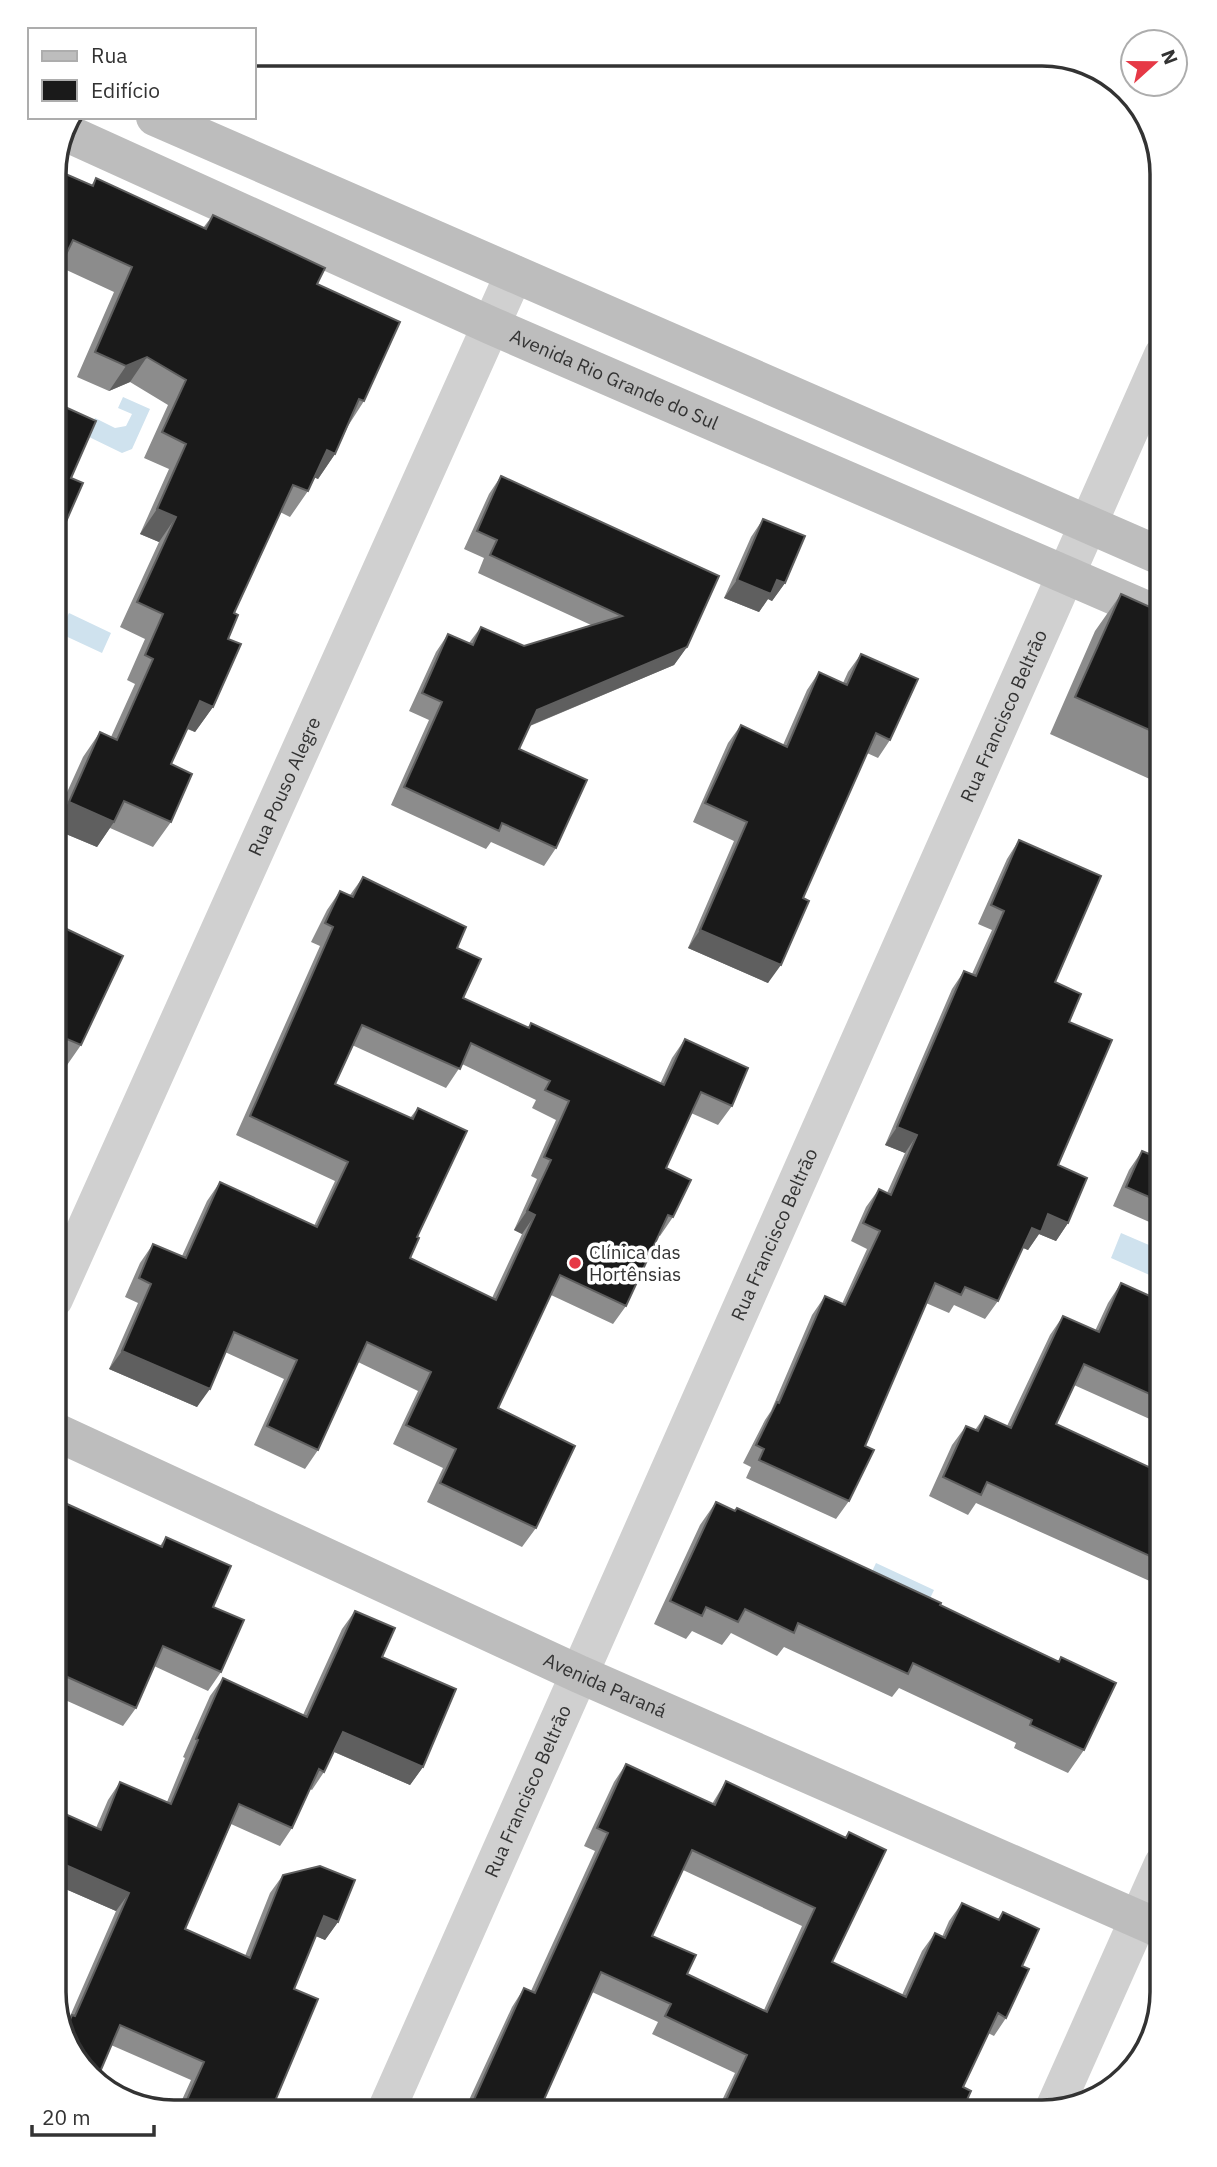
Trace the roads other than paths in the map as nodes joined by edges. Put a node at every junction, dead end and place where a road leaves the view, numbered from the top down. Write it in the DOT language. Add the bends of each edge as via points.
graph roads {
  1 [pos="160,119"];
  2 [pos="74,136"];
  3 [pos="514,274"];
  4 [pos="492,326"];
  5 [pos="1150,384"];
  6 [pos="1088,524"];
  7 [pos="1150,551"];
  8 [pos="1066,575"];
  9 [pos="1150,611"];
  10 [pos="66,1271"];
  11 [pos="66,1437"];
  12 [pos="579,1674"];
  13 [pos="1150,1925"];
  14 [pos="1150,1927"];
  15 [pos="1060,2098"];
  16 [pos="391,2100"];
  1 -- 3 [label="street"];
  2 -- 4 [label="street, Avenida Rio Grande do Sul"];
  3 -- 4 [label="street, Rua Pouso Alegre"];
  3 -- 6 [label="street"];
  4 -- 8 [label="street, Avenida Rio Grande do Sul"];
  4 -- 10 [label="street, Rua Pouso Alegre"];
  5 -- 6 [label="street, Rua Francisco Beltrão"];
  6 -- 7 [label="street"];
  6 -- 8 [label="street, Rua Francisco Beltrão"];
  8 -- 9 [label="street, Avenida Rio Grande do Sul"];
  8 -- 12 [label="street, Rua Francisco Beltrão"];
  11 -- 12 [label="street, Avenida Paraná"];
  12 -- 13 [label="street, Avenida Paraná"];
  12 -- 16 [label="street, Rua Francisco Beltrão"];
  14 -- 15 [label="street"];
}
